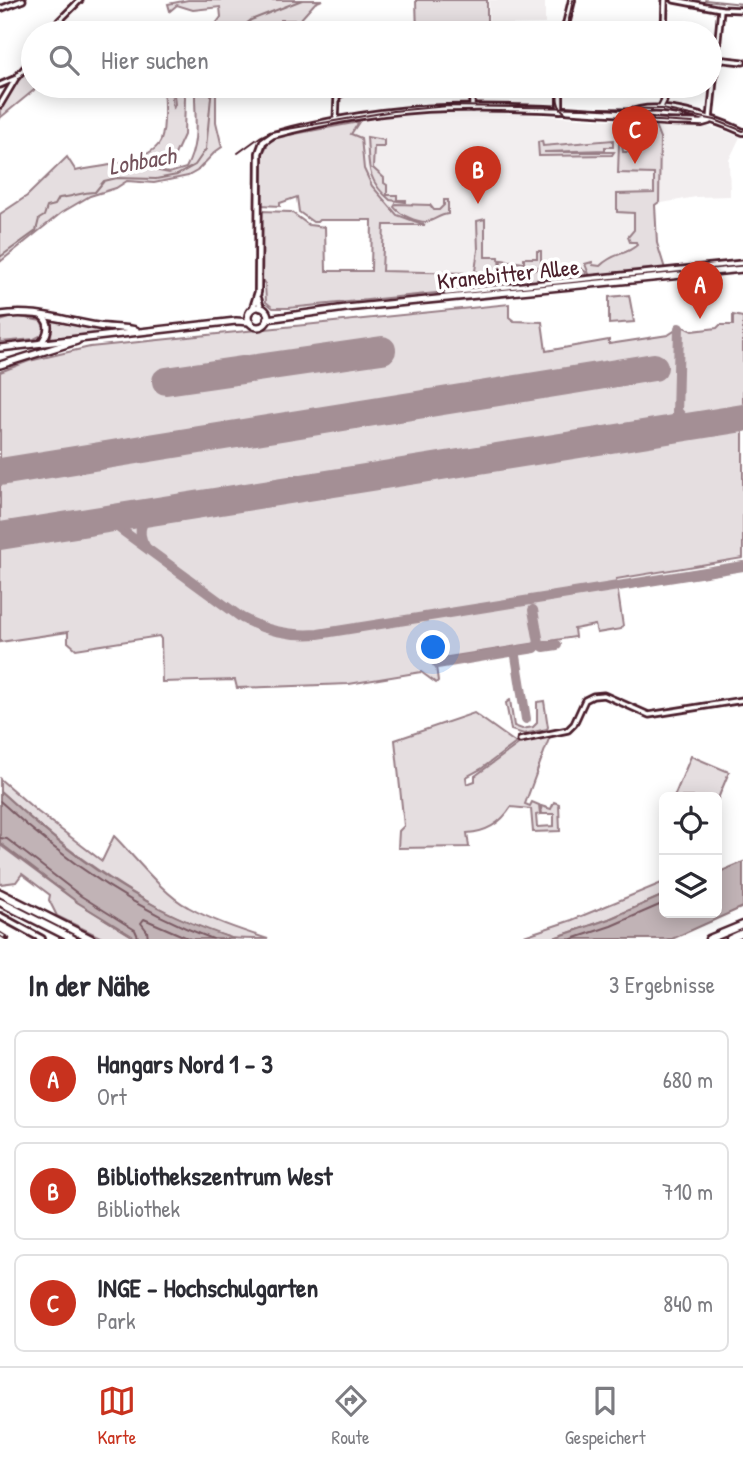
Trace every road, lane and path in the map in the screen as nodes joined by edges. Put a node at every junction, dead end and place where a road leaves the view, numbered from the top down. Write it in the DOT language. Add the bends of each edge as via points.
graph roads {
  1 [pos="23,0"];
  2 [pos="80,0"];
  3 [pos="572,0"];
  4 [pos="665,0"];
  5 [pos="674,0"];
  6 [pos="0,9"];
  7 [pos="721,9"];
  8 [pos="743,10"];
  9 [pos="59,21"];
  10 [pos="567,21"];
  11 [pos="664,21"];
  12 [pos="720,21"];
  13 [pos="722,60"];
  14 [pos="743,62"];
  15 [pos="21,72"];
  16 [pos="16,78"];
  17 [pos="0,85"];
  18 [pos="337,98"];
  19 [pos="472,98"];
  20 [pos="560,98"];
  21 [pos="664,98"];
  22 [pos="712,98"];
  23 [pos="0,105"];
  24 [pos="472,108"];
  25 [pos="560,110"];
  26 [pos="664,110"];
  27 [pos="628,114"];
  28 [pos="663,120"];
  29 [pos="710,121"];
  30 [pos="336,122"];
  31 [pos="743,132"];
  32 [pos="743,263"];
  33 [pos="743,269"];
  34 [pos="446,293"];
  35 [pos="257,297"];
  36 [pos="253,308"];
  37 [pos="261,308"];
  38 [pos="37,314"];
  39 [pos="248,314"];
  40 [pos="0,315"];
  41 [pos="267,316"];
  42 [pos="236,320"];
  43 [pos="250,322"];
  44 [pos="142,331"];
  45 [pos="83,339"];
  46 [pos="41,344"];
  47 [pos="0,348"];
  48 [pos="0,365"];
  49 [pos="742,700"];
  50 [pos="520,740"];
  51 [pos="0,893"];
  52 [pos="0,902"];
  53 [pos="0,916"];
  54 [pos="743,925"];
  55 [pos="743,933"];
  56 [pos="42,939"];
  57 [pos="73,939"];
  58 [pos="91,939"];
  59 [pos="709,939"];
  60 [pos="730,939"];
  1 -- 6 [label="street"];
  2 -- 9 [label="street"];
  3 -- 10 [label="street"];
  4 -- 11 [label="street"];
  5 -- 7 [label="street"];
  7 -- 8 [label="street"];
  7 -- 12 [label="street"];
  13 -- 14 [label="street"];
  15 -- 16 [label="street"];
  16 -- 17 [label="street"];
  16 -- 23 [label="street"];
  18 -- 30 [label="street"];
  19 -- 24 [label="street"];
  20 -- 25 [label="street"];
  21 -- 26 [label="street"];
  22 -- 29 [label="street"];
  24 -- 25 [label="street"];
  24 -- 30 [label="street" via="405,110"];
  25 -- 27 [label="street"];
  26 -- 27 [label="street"];
  26 -- 28 [label="street" via="659,117"];
  26 -- 28 [label="street" via="669,117"];
  26 -- 29 [label="street"];
  27 -- 28 [label="street"];
  28 -- 29 [label="street"];
  29 -- 31 [label="street"];
  30 -- 35 [label="street" via="275,134 261,147"];
  32 -- 34 [label="street, Kranebitter Allee"];
  33 -- 41 [label="main road, Kranebitter Allee"];
  35 -- 36 [label="street"];
  35 -- 37 [label="street"];
  36 -- 37 [label="main road"];
  36 -- 39 [label="main road"];
  37 -- 41 [label="main road"];
  38 -- 40 [label="main road"];
  38 -- 44 [label="main road"];
  38 -- 46 [label="main road" via="48,326"];
  39 -- 42 [label="main road"];
  39 -- 43 [label="main road"];
  41 -- 43 [label="main road" via="260,326"];
  42 -- 43 [label="main road"];
  42 -- 44 [label="main road"];
  44 -- 45 [label="main road"];
  45 -- 46 [label="main road"];
  45 -- 48 [label="main road"];
  46 -- 47 [label="main road"];
  49 -- 50 [label="street" via="649,715 596,695 584,701 568,730"];
  51 -- 58 [label="highway"];
  52 -- 57 [label="highway"];
  53 -- 56 [label="street"];
  54 -- 59 [label="highway"];
  55 -- 60 [label="highway"];
}
